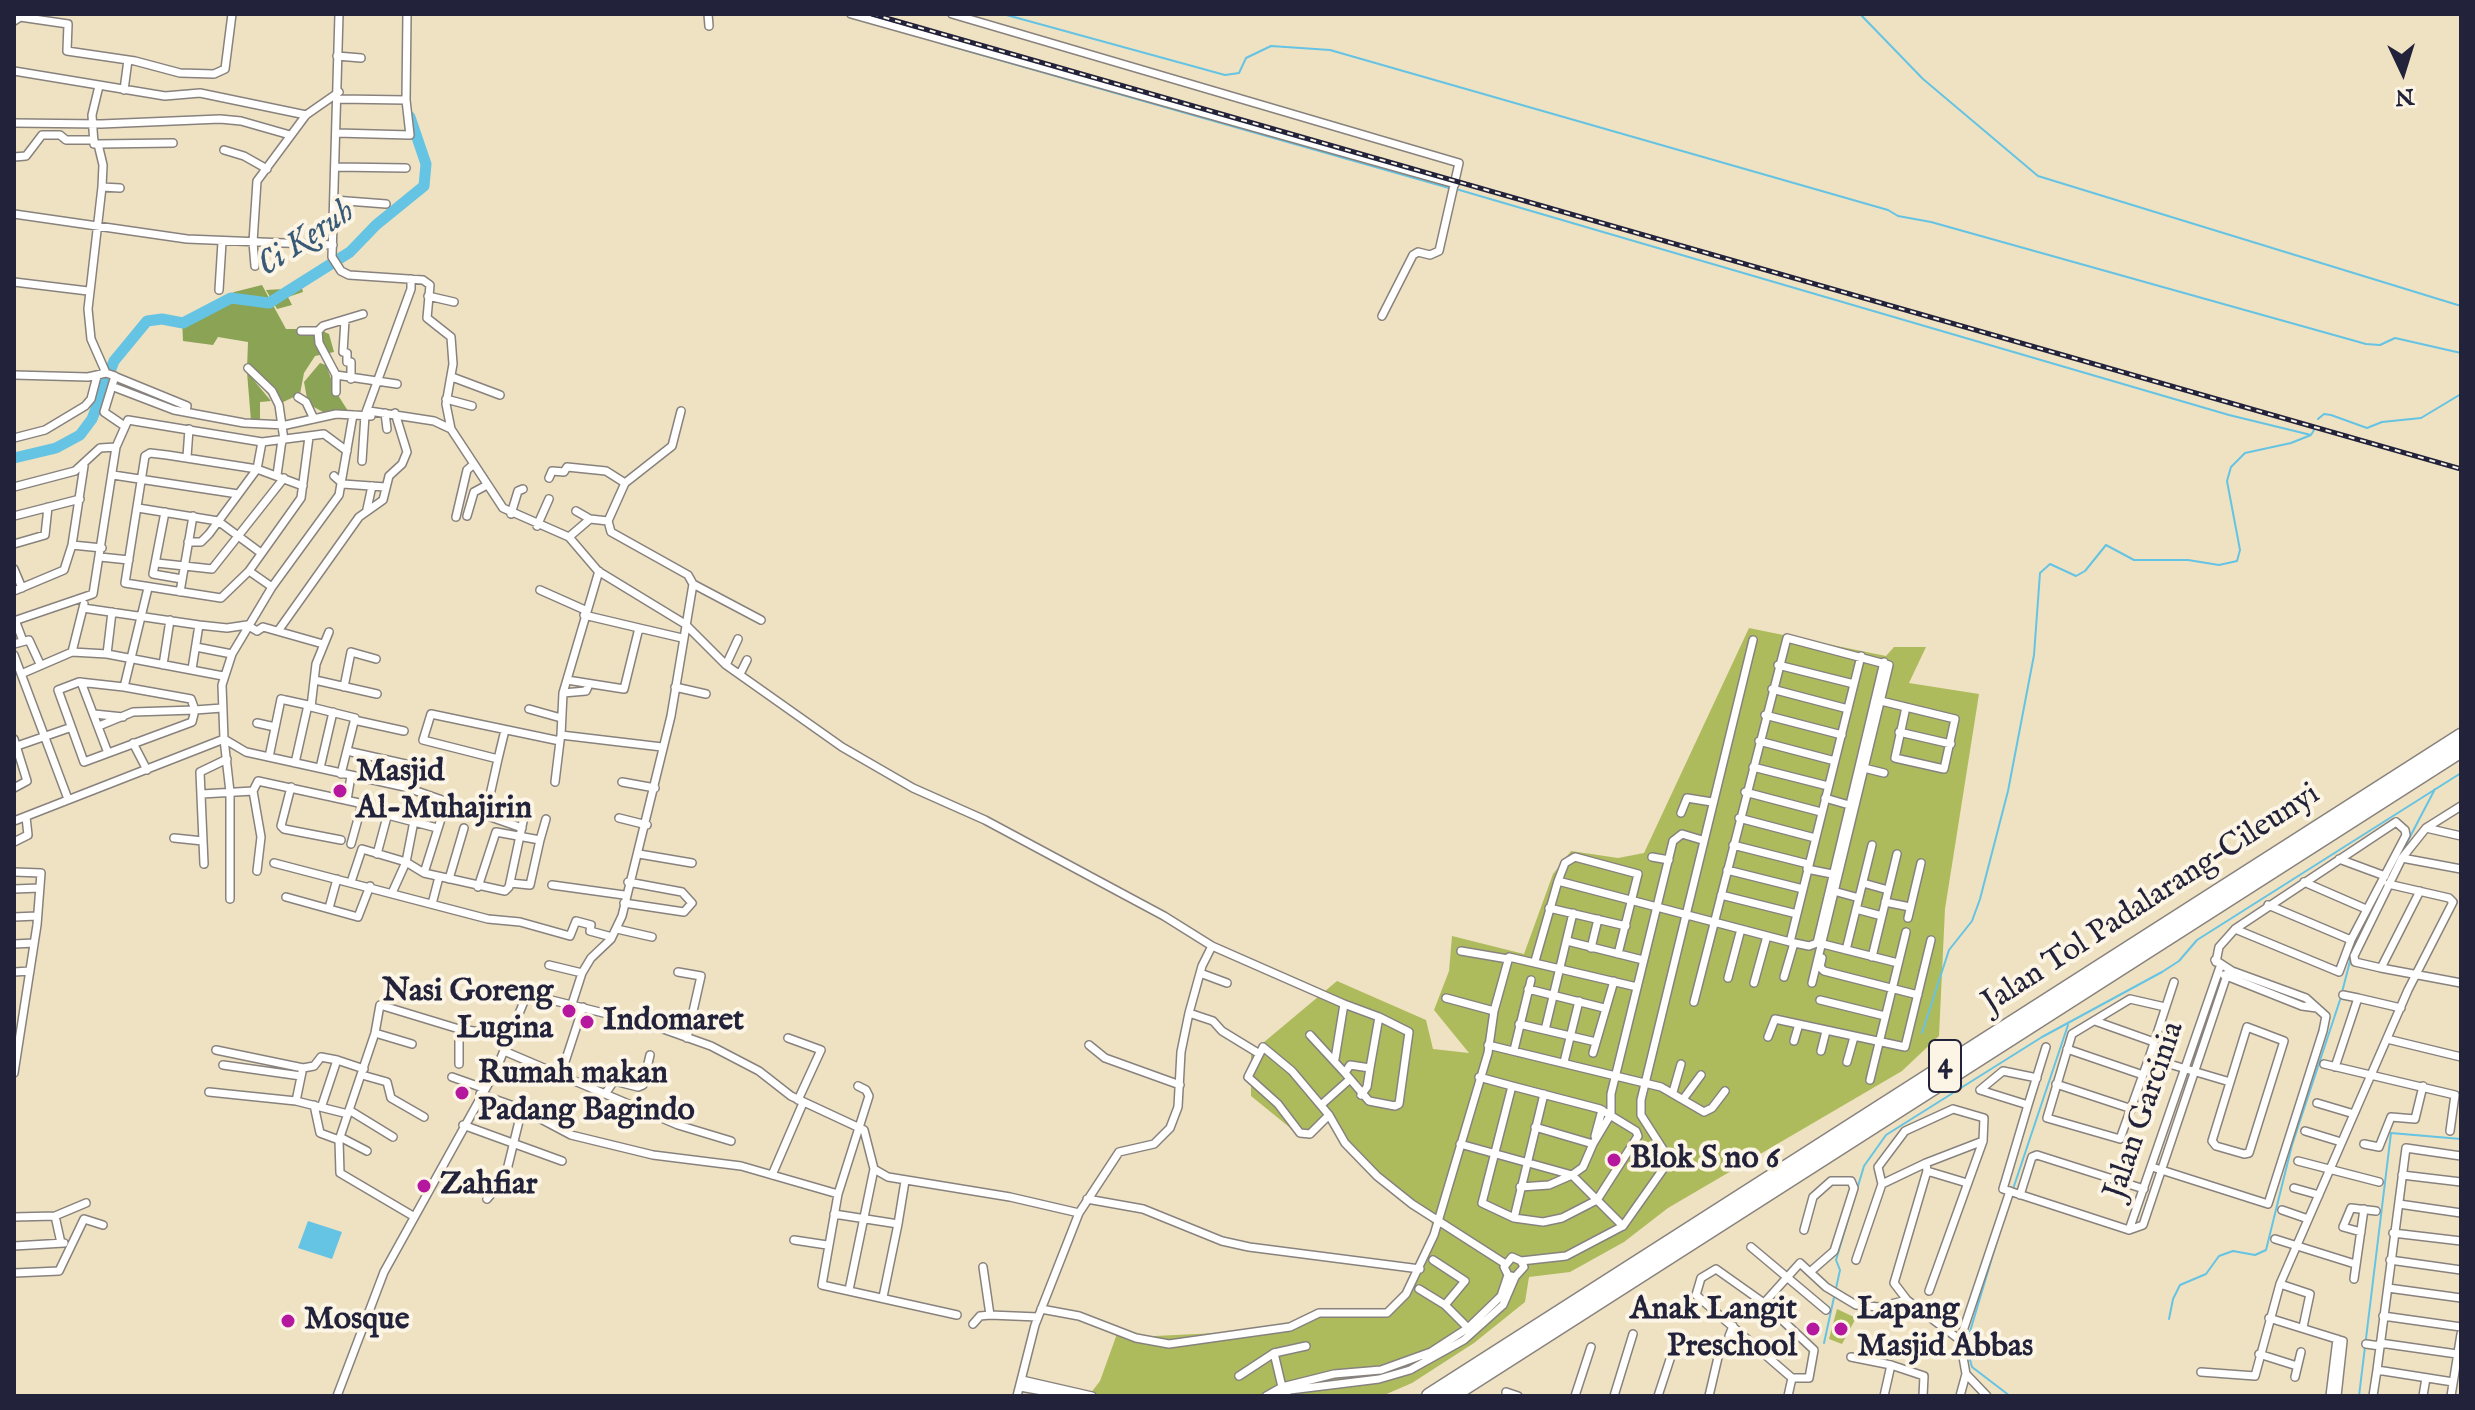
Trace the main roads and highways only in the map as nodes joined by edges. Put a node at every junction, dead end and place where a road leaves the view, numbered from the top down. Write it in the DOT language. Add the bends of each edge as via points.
graph roads {
  1 [pos="2461,736"];
  2 [pos="2461,750"];
  3 [pos="1429,1396"];
  4 [pos="1451,1396"];
  1 -- 3 [label="highway, Jalan Tol Padalarang–Cileunyi / 4"];
  2 -- 4 [label="highway, Jalan Tol Padalarang–Cileunyi / 4"];
}
